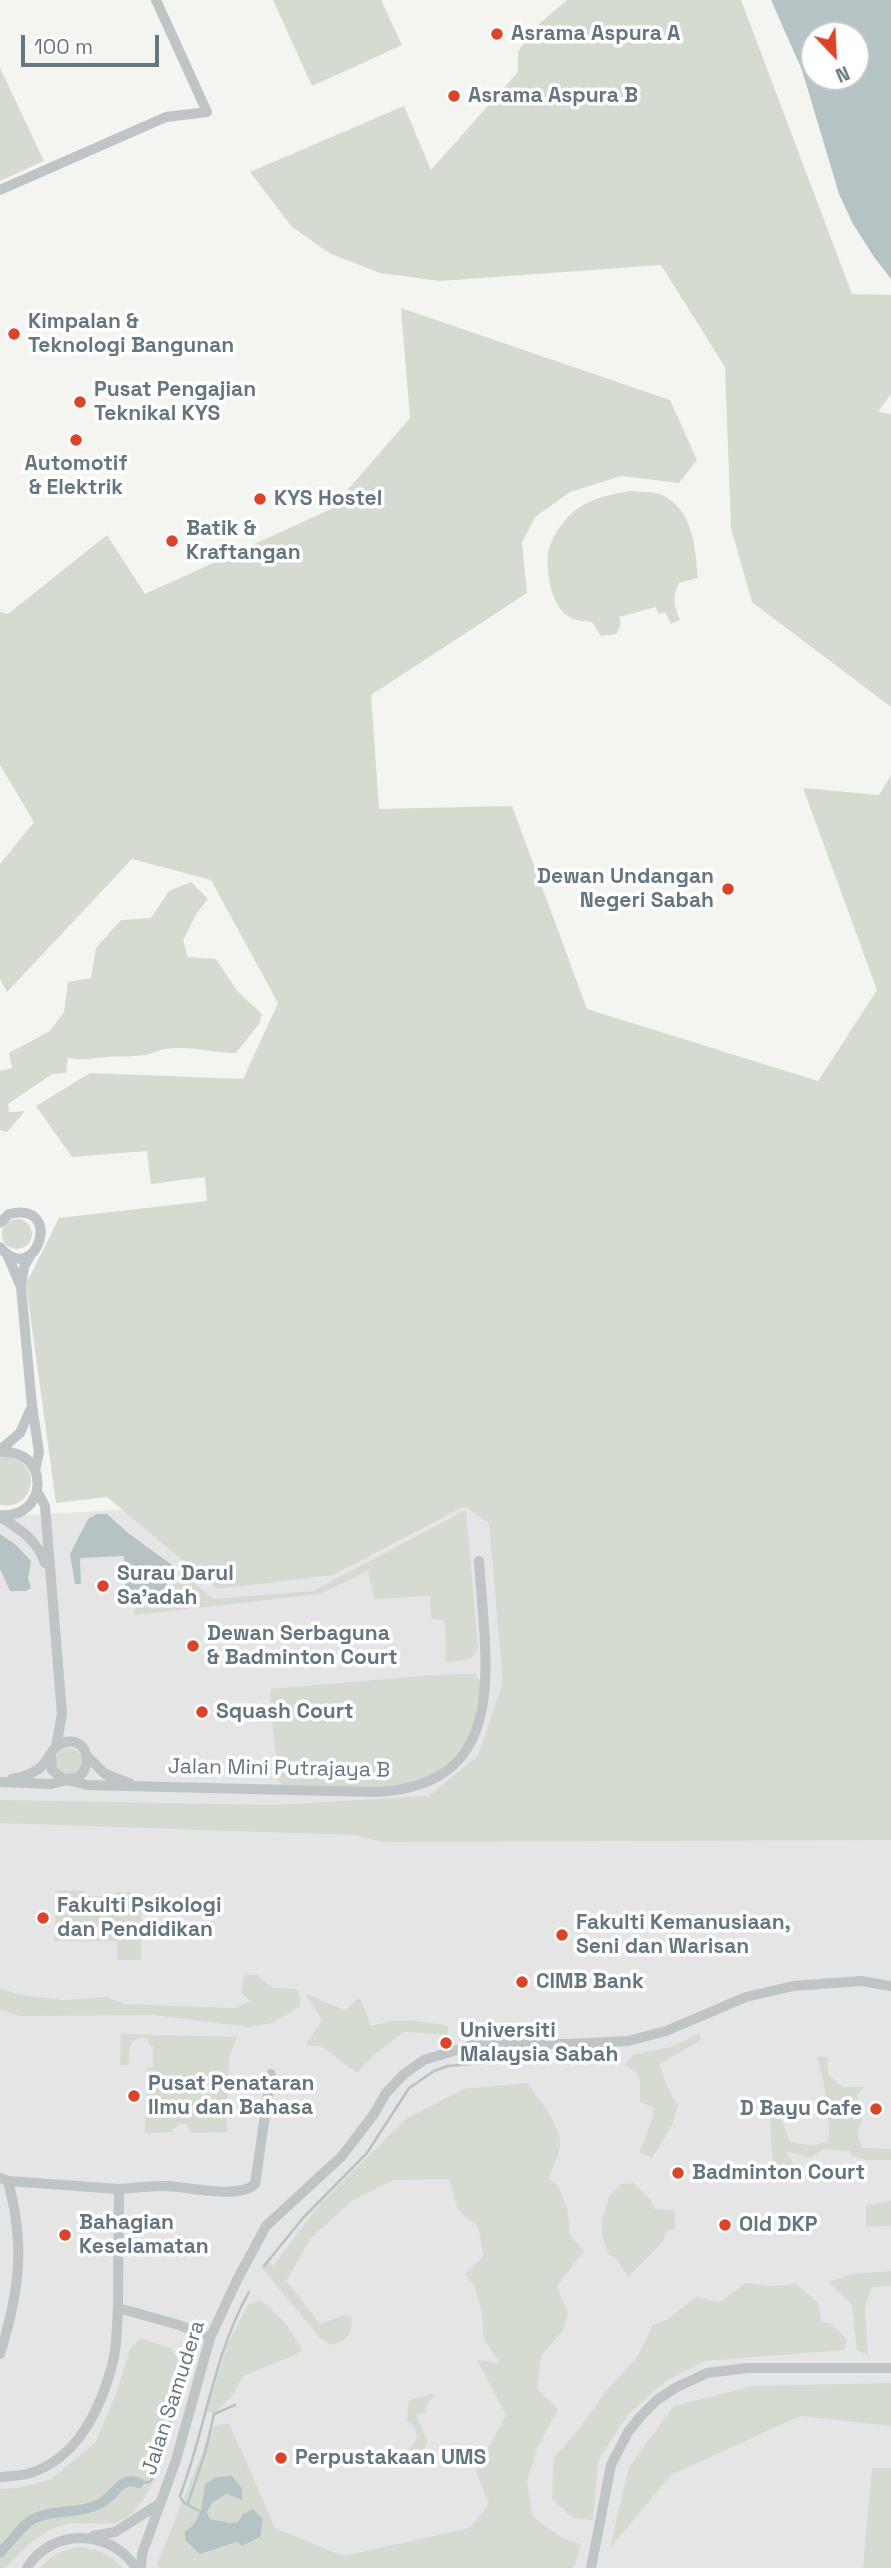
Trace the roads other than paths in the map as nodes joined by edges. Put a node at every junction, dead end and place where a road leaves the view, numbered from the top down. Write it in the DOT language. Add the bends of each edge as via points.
graph roads {
  1 [pos="156,0"];
  2 [pos="0,190"];
  3 [pos="1,1221"];
  4 [pos="4,1250"];
  5 [pos="31,1254"];
  6 [pos="20,1287"];
  7 [pos="32,1406"];
  8 [pos="0,1451"];
  9 [pos="36,1471"];
  10 [pos="37,1491"];
  11 [pos="0,1516"];
  12 [pos="479,1561"];
  13 [pos="50,1580"];
  14 [pos="62,1714"];
  15 [pos="80,1745"];
  16 [pos="54,1750"];
  17 [pos="88,1757"];
  18 [pos="68,1780"];
  19 [pos="1,1782"];
  20 [pos="135,1785"];
  21 [pos="891,1986"];
  22 [pos="271,2074"];
  23 [pos="4,2179"];
  24 [pos="119,2189"];
  25 [pos="118,2308"];
  26 [pos="210,2338"];
  27 [pos="0,2354"];
  28 [pos="891,2368"];
  29 [pos="0,2477"];
  30 [pos="159,2504"];
  31 [pos="86,2537"];
  32 [pos="27,2568"];
  33 [pos="139,2568"];
  34 [pos="591,2568"];
  1 -- 2 [label="street" via="207,113 166,117"];
  3 -- 5 [label="street" via="17,1212 34,1218 42,1234"];
  4 -- 5 [label="street" via="19,1257"];
  4 -- 6 [label="street"];
  5 -- 6 [label="street"];
  6 -- 7 [label="street"];
  7 -- 8 [label="street" via="20,1433"];
  7 -- 9 [label="street" via="39,1451"];
  8 -- 9 [label="street" via="22,1456"];
  9 -- 10 [label="street"];
  10 -- 11 [label="street" via="21,1511"];
  10 -- 13 [label="street" via="45,1506"];
  11 -- 13 [label="street" via="37,1547"];
  12 -- 20 [label="street, Jalan Mini Putrajaya B" via="485,1701 479,1726 444,1775 395,1792"];
  13 -- 14 [label="street"];
  14 -- 15 [label="street"];
  14 -- 16 [label="street"];
  15 -- 16 [label="street" via="65,1742"];
  15 -- 17 [label="street"];
  16 -- 18 [label="street" via="52,1770"];
  16 -- 19 [label="street" via="41,1767 25,1777"];
  17 -- 18 [label="street" via="85,1772"];
  17 -- 20 [label="street" via="105,1774"];
  18 -- 19 [label="street, Jalan Mini Putrajaya B"];
  18 -- 20 [label="street, Jalan Mini Putrajaya B"];
  21 -- 26 [label="street, Jalan Samudera" via="861,1981 793,1986 746,1997 666,2031 628,2041 479,2043 424,2060 386,2092 342,2156 267,2226"];
  22 -- 24 [label="street" via="256,2183 251,2188 230,2192 164,2186"];
  23 -- 24 [label="street"];
  23 -- 27 [label="street" via="17,2228 18,2261"];
  24 -- 25 [label="street"];
  25 -- 26 [label="street"];
  25 -- 29 [label="street" via="114,2354 90,2422 52,2463 27,2474"];
  26 -- 30 [label="street, Jalan Samudera"];
  28 -- 34 [label="street" via="747,2368 707,2373 675,2388 641,2416 611,2465"];
  30 -- 31 [label="street" via="115,2532"];
  30 -- 33 [label="street, Jalan Samudera"];
  31 -- 32 [label="street" via="56,2542"];
  31 -- 33 [label="street" via="120,2550"];
}
